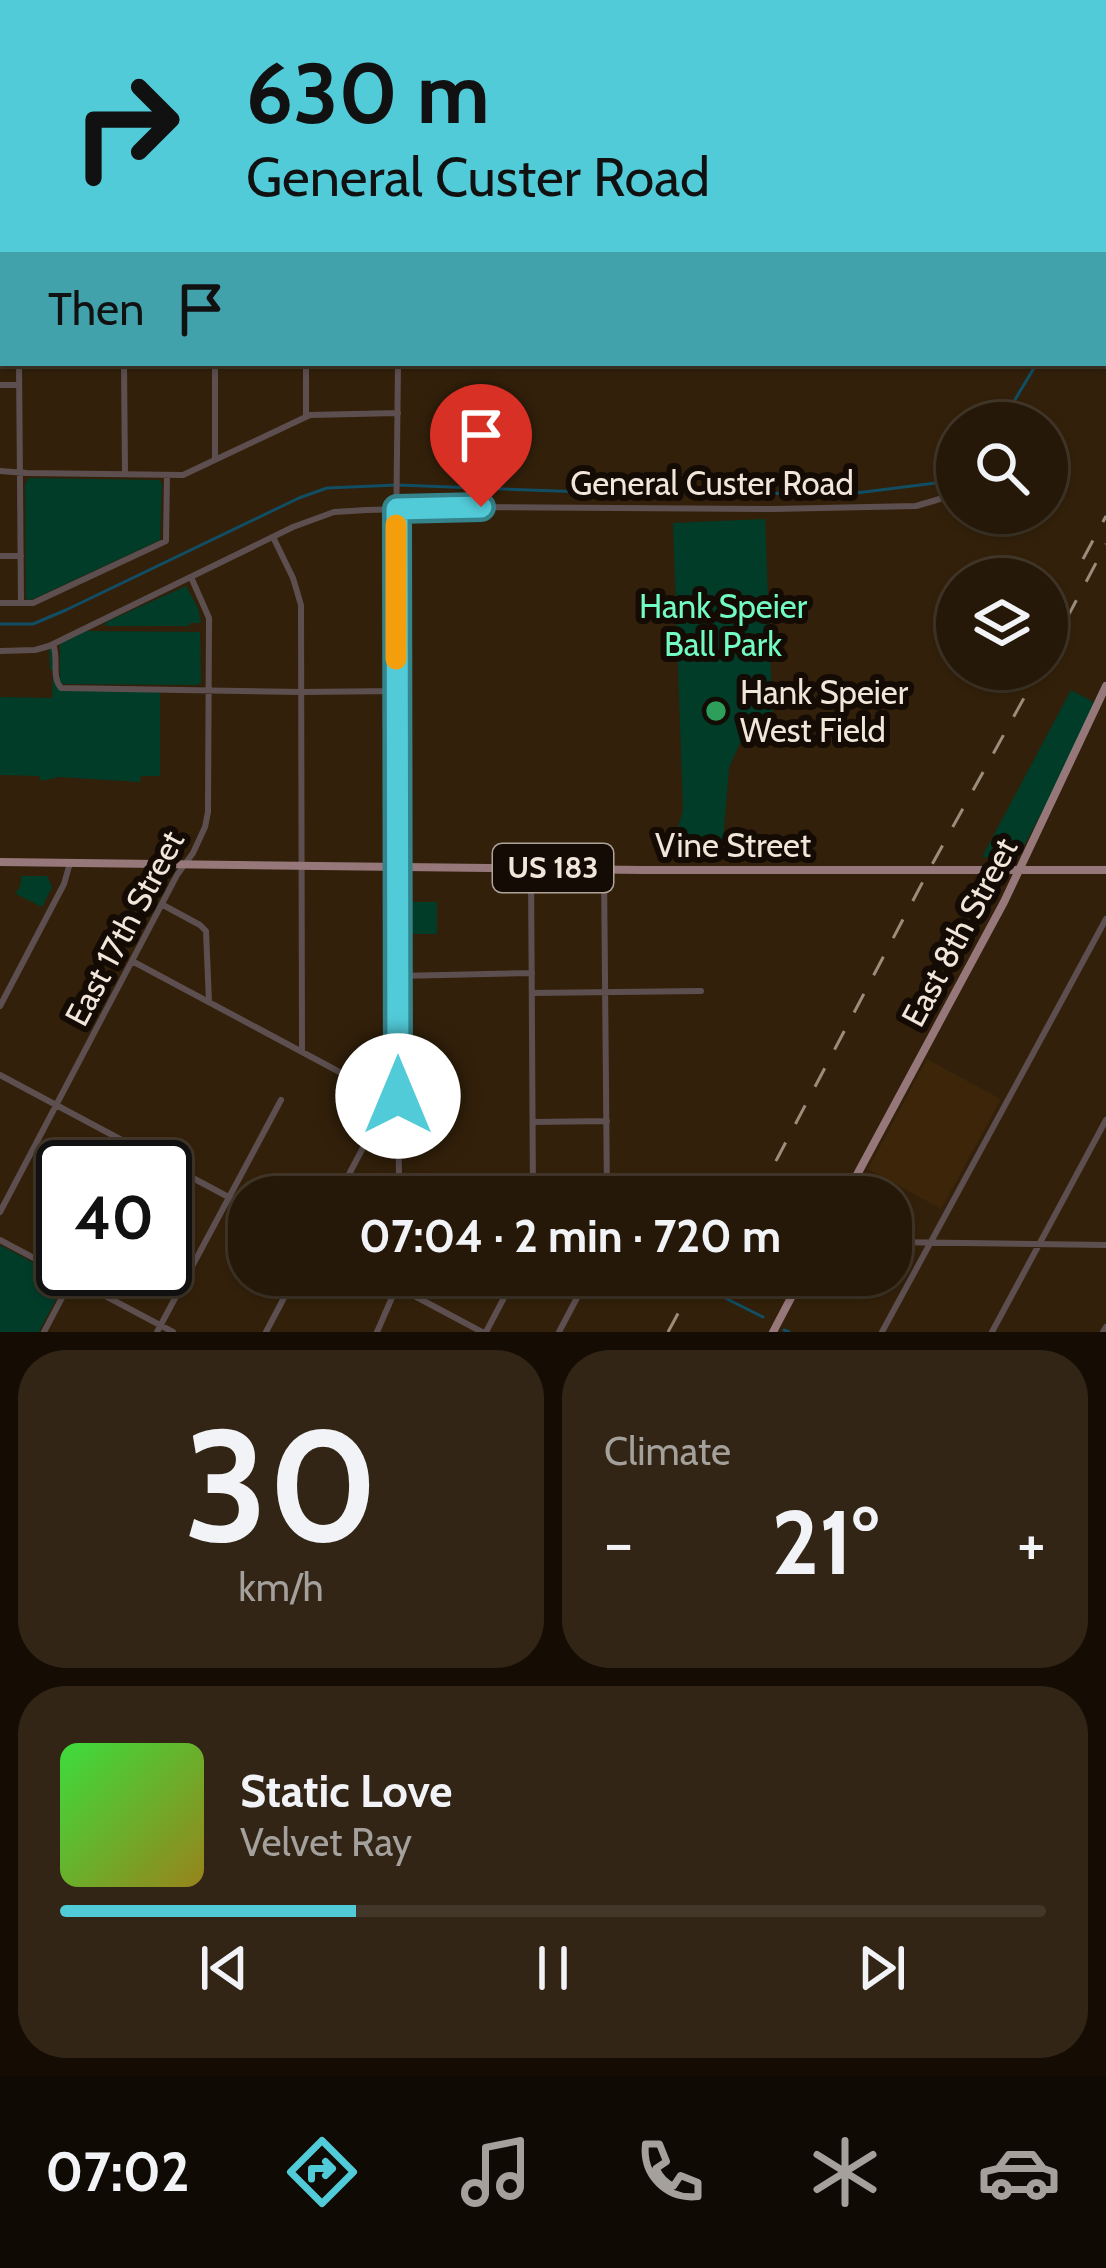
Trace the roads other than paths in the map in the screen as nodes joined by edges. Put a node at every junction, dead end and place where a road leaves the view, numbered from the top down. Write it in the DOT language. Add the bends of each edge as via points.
graph roads {
  1 [pos="19,366"];
  2 [pos="124,366"];
  3 [pos="214,366"];
  4 [pos="306,366"];
  5 [pos="398,366"];
  6 [pos="0,385"];
  7 [pos="19,385"];
  8 [pos="398,413"];
  9 [pos="306,416"];
  10 [pos="215,459"];
  11 [pos="0,471"];
  12 [pos="20,472"];
  13 [pos="125,474"];
  14 [pos="167,475"];
  15 [pos="936,500"];
  16 [pos="397,509"];
  17 [pos="273,537"];
  18 [pos="0,556"];
  19 [pos="21,556"];
  20 [pos="191,577"];
  21 [pos="0,603"];
  22 [pos="21,603"];
  23 [pos="53,644"];
  24 [pos="0,651"];
  25 [pos="1106,686"];
  26 [pos="397,691"];
  27 [pos="208,692"];
  28 [pos="301,692"];
  29 [pos="0,862"];
  30 [pos="70,863"];
  31 [pos="184,864"];
  32 [pos="302,865"];
  33 [pos="397,866"];
  34 [pos="531,868"];
  35 [pos="604,869"];
  36 [pos="1020,870"];
  37 [pos="1106,870"];
  38 [pos="161,904"];
  39 [pos="1106,919"];
  40 [pos="131,961"];
  41 [pos="532,973"];
  42 [pos="397,976"];
  43 [pos="701,991"];
  44 [pos="606,992"];
  45 [pos="532,993"];
  46 [pos="209,1002"];
  47 [pos="0,1006"];
  48 [pos="302,1052"];
  49 [pos="0,1075"];
  50 [pos="398,1096"];
  51 [pos="281,1100"];
  52 [pos="56,1104"];
  53 [pos="1106,1120"];
  54 [pos="377,1121"];
  55 [pos="607,1121"];
  56 [pos="532,1122"];
  57 [pos="122,1140"];
  58 [pos="241,1176"];
  59 [pos="349,1176"];
  60 [pos="399,1176"];
  61 [pos="533,1176"];
  62 [pos="607,1176"];
  63 [pos="856,1176"];
  64 [pos="192,1177"];
  65 [pos="228,1196"];
  66 [pos="228,1201"];
  67 [pos="0,1212"];
  68 [pos="0,1240"];
  69 [pos="912,1243"];
  70 [pos="930,1243"];
  71 [pos="1038,1245"];
  72 [pos="1106,1245"];
  73 [pos="36,1259"];
  74 [pos="63,1296"];
  75 [pos="103,1296"];
  76 [pos="285,1296"];
  77 [pos="393,1296"];
  78 [pos="417,1296"];
  79 [pos="504,1296"];
  80 [pos="579,1296"];
  81 [pos="792,1296"];
  82 [pos="159,1329"];
  83 [pos="44,1332"];
  84 [pos="173,1332"];
  85 [pos="266,1332"];
  86 [pos="377,1332"];
  87 [pos="484,1332"];
  88 [pos="559,1332"];
  89 [pos="772,1332"];
  90 [pos="882,1332"];
  91 [pos="992,1332"];
  1 -- 7 [label="street"];
  2 -- 13 [label="street"];
  3 -- 10 [label="street"];
  4 -- 9 [label="street"];
  5 -- 8 [label="street"];
  6 -- 7 [label="street"];
  7 -- 12 [label="street"];
  8 -- 9 [label="street"];
  8 -- 16 [label="street"];
  9 -- 10 [label="street"];
  10 -- 14 [label="street"];
  11 -- 12 [label="street"];
  12 -- 13 [label="street"];
  12 -- 19 [label="street"];
  13 -- 14 [label="street"];
  14 -- 22 [label="street" via="166,541"];
  15 -- 16 [label="street, General Custer Road"];
  16 -- 17 [label="street, General Custer Road" via="334,512"];
  16 -- 26 [label="street"];
  17 -- 20 [label="street, General Custer Road"];
  17 -- 28 [label="street" via="302,605"];
  18 -- 19 [label="street"];
  19 -- 22 [label="street"];
  20 -- 23 [label="street, General Custer Road"];
  20 -- 27 [label="street, East 17th Street" via="209,618"];
  21 -- 22 [label="street"];
  23 -- 24 [label="street, General Custer Road"];
  23 -- 27 [label="street" via="61,688"];
  25 -- 36 [label="main road, East 8th Street"];
  26 -- 28 [label="street"];
  26 -- 33 [label="street"];
  27 -- 28 [label="street"];
  27 -- 31 [label="street, East 17th Street" via="207,821"];
  28 -- 32 [label="street"];
  29 -- 30 [label="main road, Vine Street / US 183"];
  30 -- 31 [label="main road, Vine Street / US 183"];
  30 -- 47 [label="street"];
  31 -- 32 [label="main road, Vine Street / US 183"];
  31 -- 38 [label="street, East 17th Street"];
  32 -- 33 [label="main road, Vine Street / US 183"];
  32 -- 48 [label="street"];
  33 -- 34 [label="main road, Vine Street / US 183"];
  33 -- 42 [label="street"];
  34 -- 35 [label="main road, Vine Street / US 183"];
  34 -- 41 [label="street"];
  35 -- 36 [label="main road, Vine Street / US 183"];
  35 -- 44 [label="street"];
  36 -- 37 [label="main road, Vine Street / US 183"];
  36 -- 63 [label="main road, East 8th Street"];
  38 -- 40 [label="street, East 17th Street"];
  38 -- 46 [label="street" via="206,931"];
  39 -- 70 [label="street"];
  40 -- 46 [label="street"];
  40 -- 52 [label="street, East 17th Street"];
  41 -- 42 [label="street"];
  41 -- 45 [label="street"];
  42 -- 50 [label="street"];
  43 -- 44 [label="street"];
  44 -- 45 [label="street"];
  44 -- 55 [label="street"];
  45 -- 56 [label="street"];
  46 -- 48 [label="street"];
  48 -- 50 [label="street"];
  49 -- 52 [label="street"];
  50 -- 60 [label="street"];
  51 -- 58 [label="street"];
  52 -- 57 [label="street"];
  52 -- 67 [label="street, East 17th Street"];
  53 -- 71 [label="street"];
  54 -- 59 [label="street"];
  55 -- 56 [label="street"];
  55 -- 62 [label="street"];
  56 -- 61 [label="street"];
  64 -- 65 [label="street"];
  66 -- 82 [label="street"];
  68 -- 73 [label="street"];
  69 -- 70 [label="street"];
  70 -- 71 [label="street"];
  70 -- 90 [label="street"];
  71 -- 72 [label="street"];
  71 -- 91 [label="street"];
  74 -- 83 [label="street"];
  75 -- 82 [label="street"];
  76 -- 85 [label="street"];
  77 -- 86 [label="street"];
  78 -- 87 [label="street"];
  79 -- 87 [label="street"];
  80 -- 88 [label="street"];
  81 -- 89 [label="main road"];
  82 -- 84 [label="street"];
}
